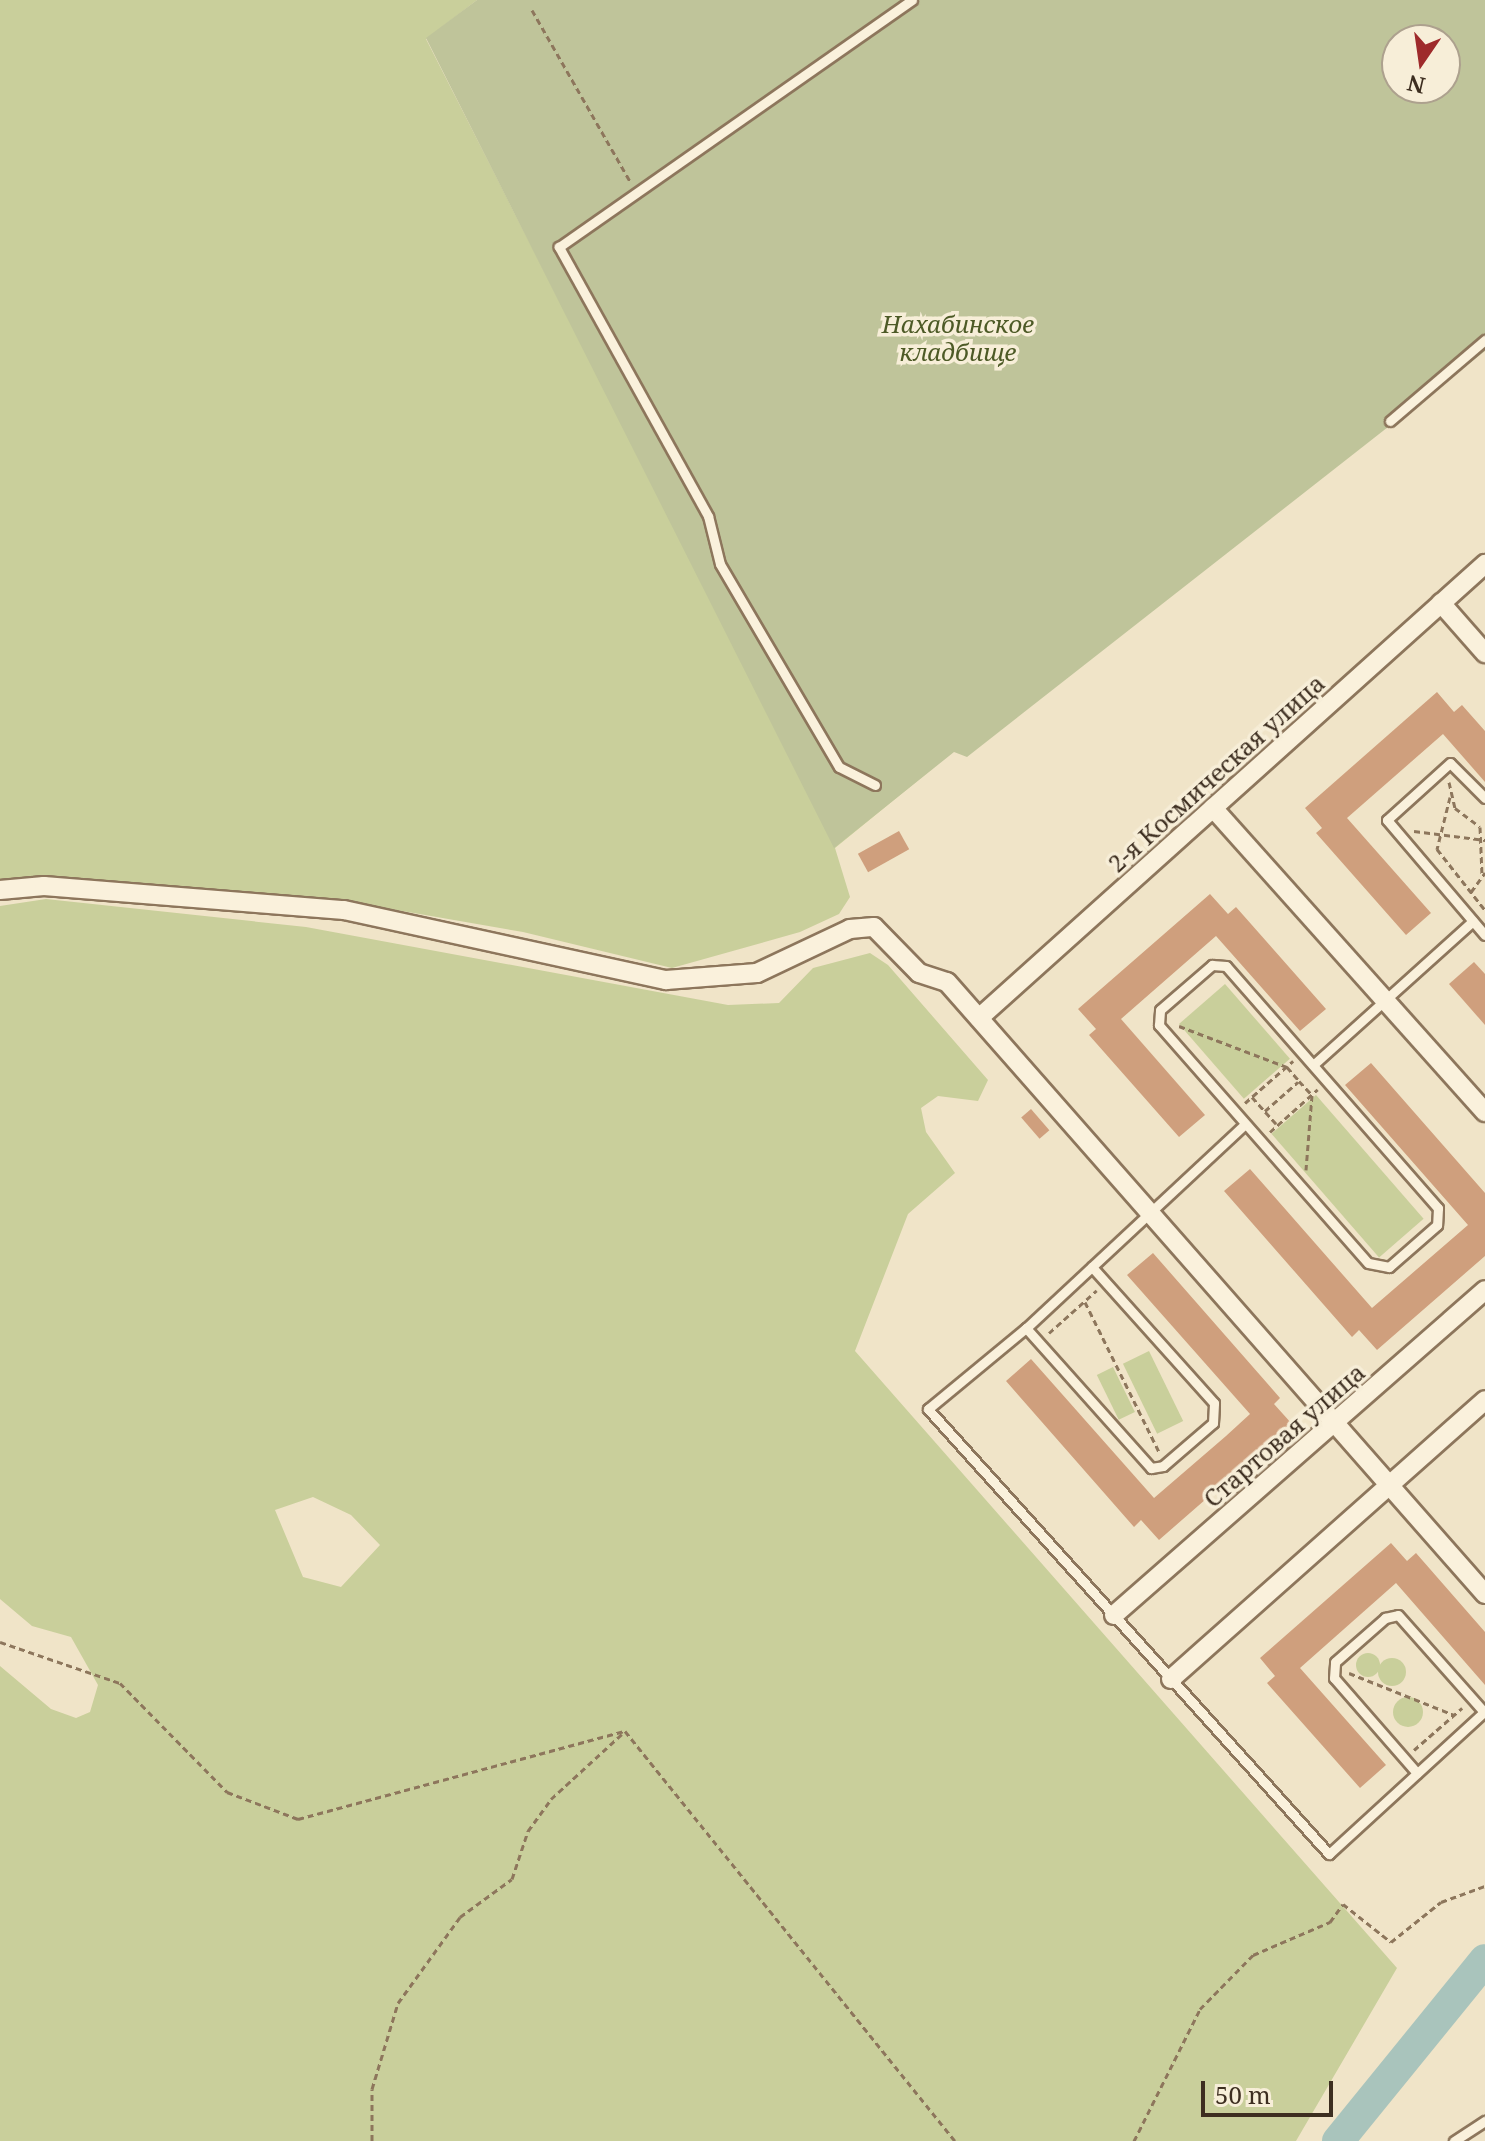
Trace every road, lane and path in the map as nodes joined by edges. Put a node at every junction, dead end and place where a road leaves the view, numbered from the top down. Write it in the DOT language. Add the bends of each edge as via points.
graph roads {
  1 [pos="912,0"];
  2 [pos="532,10"];
  3 [pos="636,193"];
  4 [pos="1485,340"];
  5 [pos="1390,421"];
  6 [pos="1485,564"];
  7 [pos="1441,603"];
  8 [pos="1485,653"];
  9 [pos="1450,763"];
  10 [pos="875,785"];
  11 [pos="1450,797"];
  12 [pos="1485,798"];
  13 [pos="1213,808"];
  14 [pos="1387,820"];
  15 [pos="1437,838"];
  16 [pos="1483,840"];
  17 [pos="1484,874"];
  18 [pos="0,890"];
  19 [pos="1470,894"];
  20 [pos="1456,902"];
  21 [pos="1485,910"];
  22 [pos="1473,921"];
  23 [pos="1485,935"];
  24 [pos="1385,1000"];
  25 [pos="1157,1017"];
  26 [pos="979,1018"];
  27 [pos="1302,1053"];
  28 [pos="1313,1065"];
  29 [pos="1287,1067"];
  30 [pos="1299,1081"];
  31 [pos="1327,1081"];
  32 [pos="1312,1095"];
  33 [pos="1252,1097"];
  34 [pos="1265,1111"];
  35 [pos="1235,1112"];
  36 [pos="1485,1112"];
  37 [pos="1245,1124"];
  38 [pos="1277,1125"];
  39 [pos="1260,1140"];
  40 [pos="1305,1191"];
  41 [pos="1150,1213"];
  42 [pos="1092,1267"];
  43 [pos="1106,1283"];
  44 [pos="1485,1290"];
  45 [pos="1085,1302"];
  46 [pos="1026,1328"];
  47 [pos="1039,1343"];
  48 [pos="1485,1400"];
  49 [pos="1334,1423"];
  50 [pos="1165,1465"];
  51 [pos="1389,1485"];
  52 [pos="1485,1594"];
  53 [pos="1114,1615"];
  54 [pos="0,1642"];
  55 [pos="1332,1666"];
  56 [pos="1171,1679"];
  57 [pos="1472,1699"];
  58 [pos="1484,1711"];
  59 [pos="1454,1715"];
  60 [pos="625,1731"];
  61 [pos="1405,1758"];
  62 [pos="1417,1773"];
  63 [pos="1485,1886"];
  64 [pos="1485,2121"];
  65 [pos="372,2141"];
  66 [pos="955,2141"];
  67 [pos="1134,2141"];
  68 [pos="1454,2141"];
  1 -- 3 [label="lane"];
  2 -- 3 [label="path"];
  3 -- 10 [label="lane" via="559,247 708,516 728,578 839,767"];
  4 -- 5 [label="lane"];
  6 -- 7 [label="street, 2-я Космическая улица"];
  7 -- 8 [label="street"];
  7 -- 13 [label="street, 2-я Космическая улица"];
  9 -- 11 [label="path"];
  9 -- 12 [label="lane"];
  9 -- 14 [label="lane"];
  11 -- 15 [label="path"];
  11 -- 16 [label="path" via="1480,827"];
  13 -- 24 [label="street"];
  13 -- 26 [label="street, 2-я Космическая улица"];
  14 -- 15 [label="path"];
  14 -- 20 [label="lane"];
  15 -- 16 [label="path"];
  15 -- 19 [label="path" via="1442,861"];
  16 -- 17 [label="path"];
  17 -- 19 [label="path"];
  18 -- 26 [label="street" via="44,886 344,910 666,980 757,973 850,929 874,927 919,973 947,982"];
  19 -- 20 [label="path"];
  19 -- 21 [label="path"];
  20 -- 22 [label="lane"];
  22 -- 23 [label="lane"];
  22 -- 24 [label="lane"];
  24 -- 28 [label="lane"];
  24 -- 36 [label="street"];
  25 -- 27 [label="lane" via="1212,965 1222,964"];
  25 -- 29 [label="path"];
  25 -- 35 [label="lane"];
  26 -- 41 [label="street"];
  27 -- 28 [label="lane"];
  27 -- 29 [label="path"];
  28 -- 31 [label="lane"];
  29 -- 30 [label="path"];
  29 -- 33 [label="path"];
  30 -- 32 [label="path"];
  30 -- 34 [label="path"];
  31 -- 32 [label="path"];
  31 -- 40 [label="lane" via="1441,1220 1389,1267 1375,1269"];
  32 -- 38 [label="path"];
  32 -- 40 [label="path"];
  33 -- 34 [label="path"];
  33 -- 35 [label="path"];
  34 -- 38 [label="path"];
  35 -- 37 [label="lane"];
  37 -- 39 [label="lane"];
  37 -- 41 [label="lane"];
  38 -- 39 [label="path"];
  39 -- 40 [label="lane"];
  41 -- 42 [label="lane"];
  41 -- 49 [label="street"];
  42 -- 43 [label="lane"];
  42 -- 46 [label="lane"];
  43 -- 45 [label="path"];
  43 -- 50 [label="lane" via="1218,1410"];
  44 -- 49 [label="street, Стартовая улица"];
  45 -- 47 [label="path"];
  45 -- 50 [label="path"];
  46 -- 47 [label="lane"];
  46 -- 53 [label="lane" via="928,1409"];
  47 -- 50 [label="lane" via="1145,1463"];
  48 -- 51 [label="street"];
  49 -- 51 [label="street"];
  49 -- 53 [label="street, Стартовая улица"];
  51 -- 52 [label="street"];
  51 -- 56 [label="street"];
  53 -- 56 [label="lane"];
  54 -- 60 [label="path" via="120,1683 227,1792 298,1819"];
  55 -- 57 [label="lane" via="1385,1618 1398,1615"];
  55 -- 59 [label="path"];
  55 -- 61 [label="lane"];
  56 -- 62 [label="lane" via="1329,1854"];
  57 -- 58 [label="lane"];
  57 -- 59 [label="path"];
  58 -- 62 [label="lane"];
  59 -- 61 [label="path"];
  60 -- 65 [label="path" via="551,1799 528,1831 512,1879 460,1917 398,2003 372,2089"];
  60 -- 66 [label="path"];
  61 -- 62 [label="lane"];
  63 -- 67 [label="path" via="1441,1902 1391,1942 1343,1904 1330,1922 1253,1955 1200,2009"];
  64 -- 68 [label="lane"];
}
